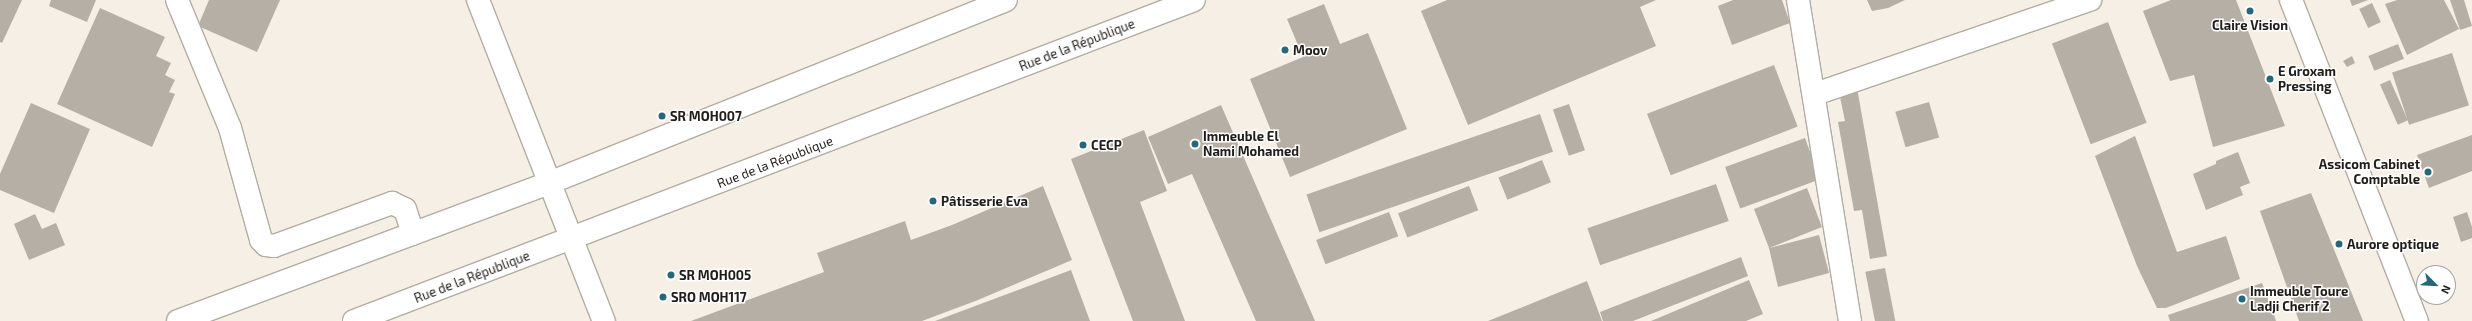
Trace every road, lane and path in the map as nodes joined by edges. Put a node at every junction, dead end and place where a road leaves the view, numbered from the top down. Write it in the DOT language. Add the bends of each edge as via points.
graph roads {
  1 [pos="177,0"];
  2 [pos="478,0"];
  3 [pos="1006,0"];
  4 [pos="1194,0"];
  5 [pos="1798,0"];
  6 [pos="2090,0"];
  7 [pos="2291,0"];
  8 [pos="1815,94"];
  9 [pos="549,183"];
  10 [pos="413,234"];
  11 [pos="571,240"];
  12 [pos="178,321"];
  13 [pos="354,321"];
  14 [pos="604,321"];
  15 [pos="1850,321"];
  16 [pos="2417,321"];
  1 -- 10 [label="main road" via="230,128 261,240 266,245 274,246 392,203 405,209"];
  2 -- 9 [label="main road"];
  3 -- 9 [label="main road"];
  4 -- 11 [label="main road, Rue de la République"];
  5 -- 8 [label="main road"];
  6 -- 8 [label="main road"];
  7 -- 16 [label="main road"];
  8 -- 15 [label="main road"];
  9 -- 10 [label="main road"];
  9 -- 11 [label="main road"];
  10 -- 12 [label="main road"];
  11 -- 13 [label="main road, Rue de la République"];
  11 -- 14 [label="main road"];
}
